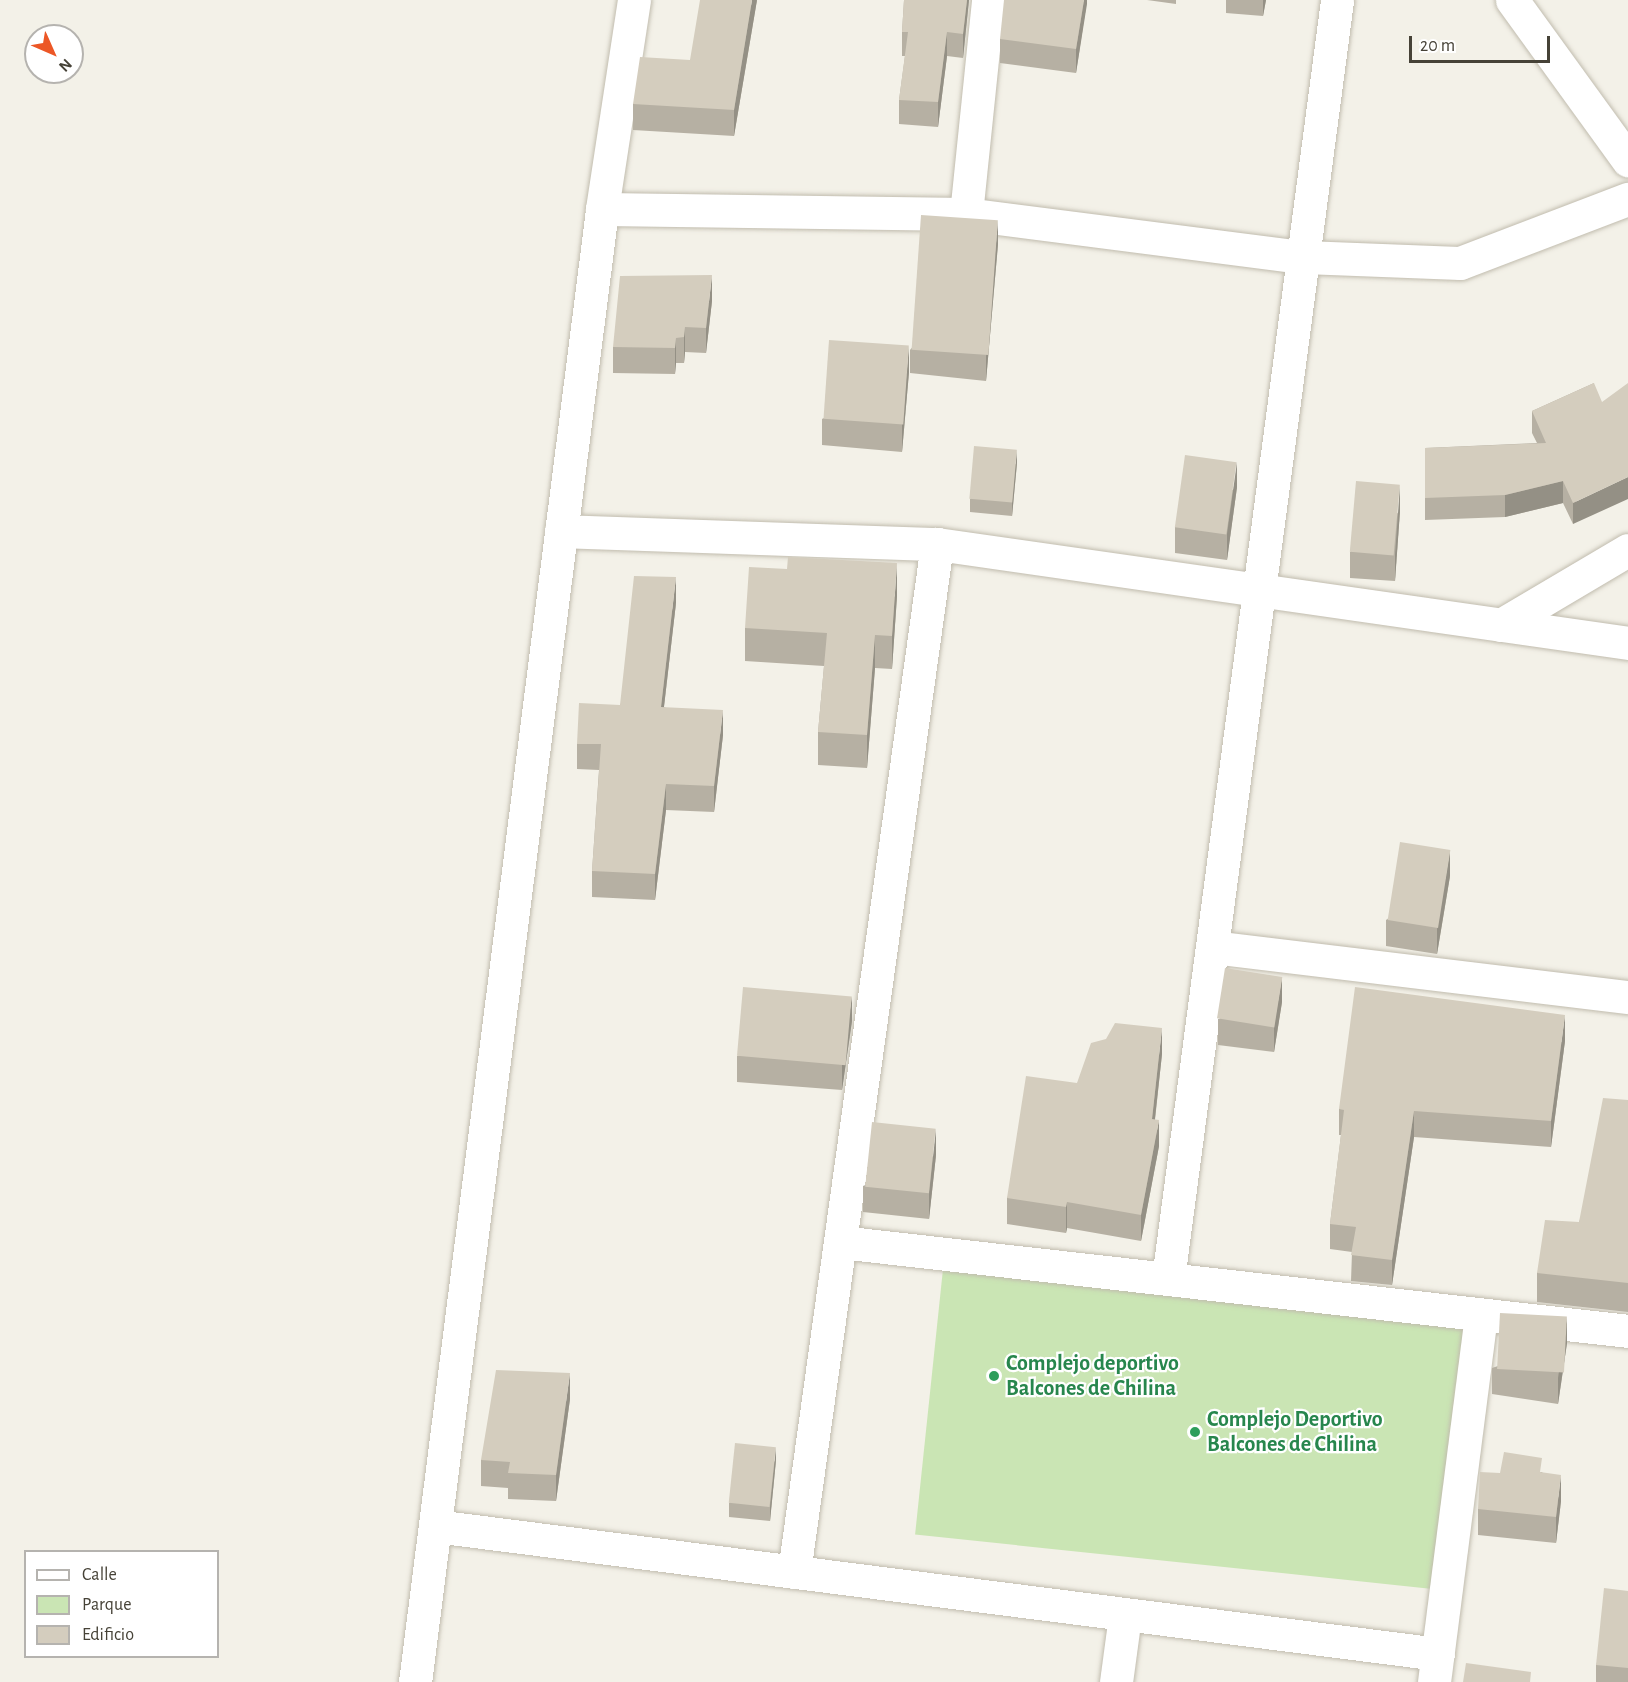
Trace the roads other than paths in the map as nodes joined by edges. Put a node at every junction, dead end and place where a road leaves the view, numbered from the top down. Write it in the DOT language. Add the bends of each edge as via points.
graph roads {
  1 [pos="634,0"];
  2 [pos="988,0"];
  3 [pos="1337,0"];
  4 [pos="1512,0"];
  5 [pos="1628,160"];
  6 [pos="1628,199"];
  7 [pos="602,209"];
  8 [pos="966,214"];
  9 [pos="1304,257"];
  10 [pos="561,531"];
  11 [pos="937,544"];
  12 [pos="1628,550"];
  13 [pos="1260,590"];
  14 [pos="1501,625"];
  15 [pos="1628,643"];
  16 [pos="1213,947"];
  17 [pos="1628,997"];
  18 [pos="840,1242"];
  19 [pos="1168,1279"];
  20 [pos="1481,1315"];
  21 [pos="1628,1331"];
  22 [pos="435,1526"];
  23 [pos="794,1572"];
  24 [pos="1125,1615"];
  25 [pos="1436,1668"];
  26 [pos="415,1682"];
  27 [pos="1116,1682"];
  1 -- 7 [label="street"];
  2 -- 8 [label="street"];
  3 -- 9 [label="street"];
  4 -- 5 [label="street"];
  6 -- 9 [label="street" via="1460,263"];
  7 -- 8 [label="street"];
  7 -- 10 [label="street"];
  8 -- 9 [label="street"];
  9 -- 13 [label="street"];
  10 -- 11 [label="street"];
  10 -- 22 [label="street"];
  11 -- 13 [label="street"];
  11 -- 18 [label="street"];
  12 -- 14 [label="street"];
  13 -- 14 [label="street"];
  13 -- 16 [label="street"];
  14 -- 15 [label="street"];
  16 -- 17 [label="street"];
  16 -- 19 [label="street"];
  18 -- 19 [label="street"];
  18 -- 23 [label="street"];
  19 -- 20 [label="street"];
  20 -- 21 [label="street"];
  20 -- 25 [label="street"];
  22 -- 23 [label="street"];
  22 -- 26 [label="street"];
  23 -- 24 [label="street"];
  24 -- 25 [label="street"];
  24 -- 27 [label="street"];
}
